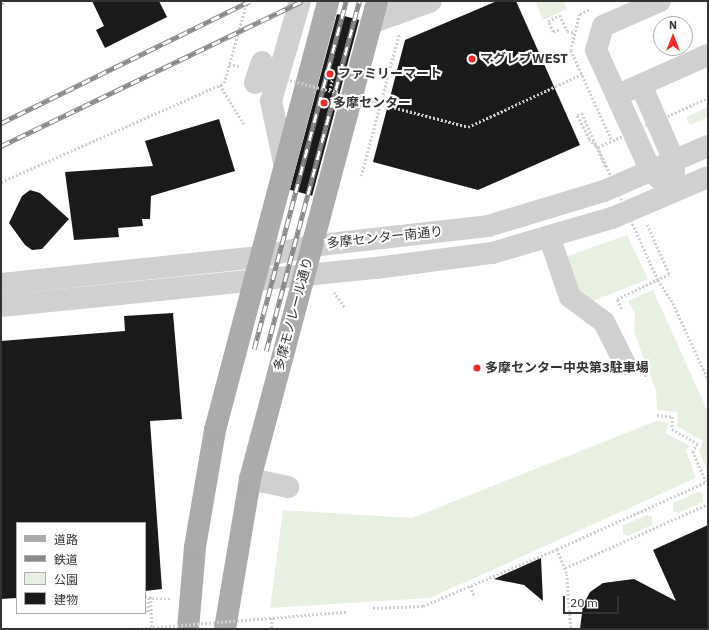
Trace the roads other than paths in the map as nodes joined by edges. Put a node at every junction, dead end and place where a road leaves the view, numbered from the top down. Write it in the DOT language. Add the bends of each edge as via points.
graph roads {
  1 [pos="300,1"];
  2 [pos="328,1"];
  3 [pos="377,1"];
  4 [pos="431,1"];
  5 [pos="660,1"];
  6 [pos="399,7"];
  7 [pos="371,23"];
  8 [pos="708,55"];
  9 [pos="641,85"];
  10 [pos="616,96"];
  11 [pos="708,146"];
  12 [pos="674,161"];
  13 [pos="284,163"];
  14 [pos="651,171"];
  15 [pos="708,177"];
  16 [pos="675,192"];
  17 [pos="550,239"];
  18 [pos="311,246"];
  19 [pos="260,257"];
  20 [pos="304,275"];
  21 [pos="254,279"];
  22 [pos="1,284"];
  23 [pos="1,306"];
  24 [pos="625,364"];
  25 [pos="250,479"];
  26 [pos="288,487"];
  27 [pos="188,629"];
  28 [pos="225,629"];
  1 -- 13 [label="street" via="271,101"];
  2 -- 13 [label="main road"];
  3 -- 7 [label="main road, 多摩モノレール通り"];
  4 -- 6 [label="street"];
  5 -- 10 [label="street" via="603,26 596,50"];
  6 -- 7 [label="street"];
  7 -- 18 [label="main road, 多摩モノレール通り"];
  8 -- 9 [label="street"];
  9 -- 10 [label="street"];
  9 -- 12 [label="street"];
  10 -- 14 [label="street"];
  11 -- 12 [label="street, 多摩センター南通り"];
  12 -- 14 [label="street, 多摩センター南通り"];
  12 -- 16 [label="street"];
  13 -- 19 [label="main road"];
  14 -- 16 [label="street"];
  14 -- 18 [label="street, 多摩センター南通り" via="604,191 506,222"];
  15 -- 16 [label="street"];
  16 -- 17 [label="street"];
  17 -- 20 [label="street" via="466,258"];
  17 -- 24 [label="street" via="570,297 604,322"];
  18 -- 19 [label="street, 多摩センター南通り"];
  18 -- 20 [label="main road, 多摩モノレール通り"];
  19 -- 21 [label="main road"];
  19 -- 22 [label="street, 多摩センター南通り"];
  20 -- 21 [label="street"];
  20 -- 25 [label="main road, 多摩モノレール通り"];
  21 -- 23 [label="street"];
  21 -- 27 [label="main road" via="207,473 195,547"];
  25 -- 26 [label="street"];
  25 -- 28 [label="main road, 多摩モノレール通り"];
}
